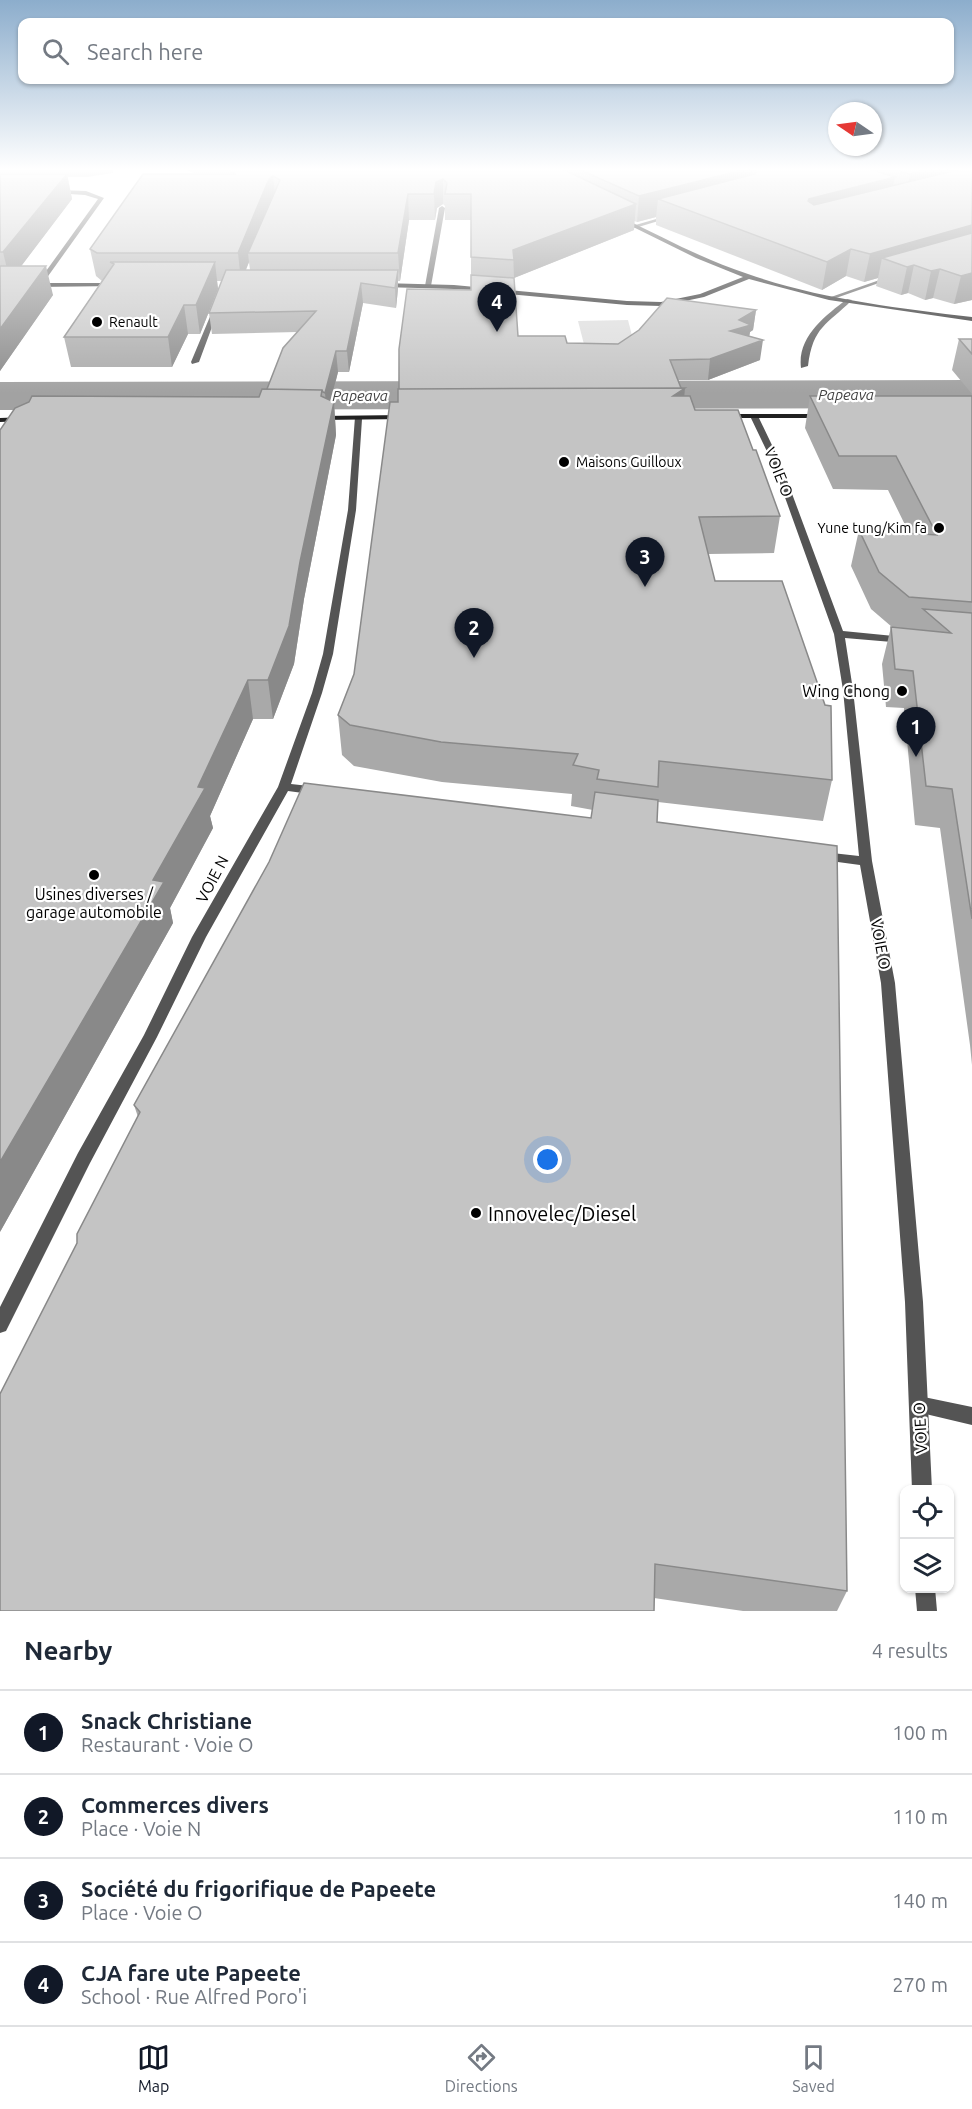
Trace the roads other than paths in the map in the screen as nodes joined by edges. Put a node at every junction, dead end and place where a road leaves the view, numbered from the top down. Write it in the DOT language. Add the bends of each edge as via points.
graph roads {
  1 [pos="69,243"];
  2 [pos="436,243"];
  3 [pos="671,243"];
  4 [pos="898,276"];
  5 [pos="748,277"];
  6 [pos="30,285"];
  7 [pos="39,285"];
  8 [pos="127,285"];
  9 [pos="371,285"];
  10 [pos="429,286"];
  11 [pos="221,296"];
  12 [pos="834,297"];
  13 [pos="849,300"];
  14 [pos="972,319"];
  15 [pos="195,363"];
  16 [pos="804,366"];
  17 [pos="709,416"];
  18 [pos="754,416"];
  19 [pos="826,416"];
  20 [pos="416,417"];
  21 [pos="314,418"];
  22 [pos="33,419"];
  23 [pos="358,419"];
  24 [pos="0,420"];
  25 [pos="839,634"];
  26 [pos="914,641"];
  27 [pos="284,787"];
  28 [pos="329,793"];
  29 [pos="811,855"];
  30 [pos="866,861"];
  31 [pos="0,1325"];
  32 [pos="919,1405"];
  33 [pos="972,1416"];
  34 [pos="922,1485"];
  35 [pos="925,1593"];
  36 [pos="927,1611"];
  1 -- 7 [label="street"];
  2 -- 10 [label="street"];
  3 -- 5 [label="main road"];
  4 -- 12 [label="street"];
  5 -- 10 [label="main road" via="688,300 651,304"];
  5 -- 12 [label="main road"];
  6 -- 7 [label="main road"];
  7 -- 8 [label="main road"];
  9 -- 10 [label="main road"];
  11 -- 15 [label="street"];
  12 -- 13 [label="main road"];
  13 -- 14 [label="main road"];
  13 -- 16 [label="street" via="815,327 805,350"];
  17 -- 18 [label="main road"];
  18 -- 19 [label="main road"];
  18 -- 25 [label="street, VOIE O" via="777,464"];
  20 -- 23 [label="main road"];
  21 -- 23 [label="main road"];
  22 -- 24 [label="main road"];
  23 -- 27 [label="street, VOIE N" via="352,510 328,654"];
  25 -- 26 [label="street"];
  25 -- 30 [label="street, VOIE O"];
  27 -- 28 [label="street"];
  27 -- 31 [label="street, VOIE N" via="199,937"];
  29 -- 30 [label="street"];
  30 -- 32 [label="street, VOIE O" via="888,983"];
  32 -- 33 [label="street"];
  32 -- 34 [label="street, VOIE O"];
  35 -- 36 [label="street"];
}
